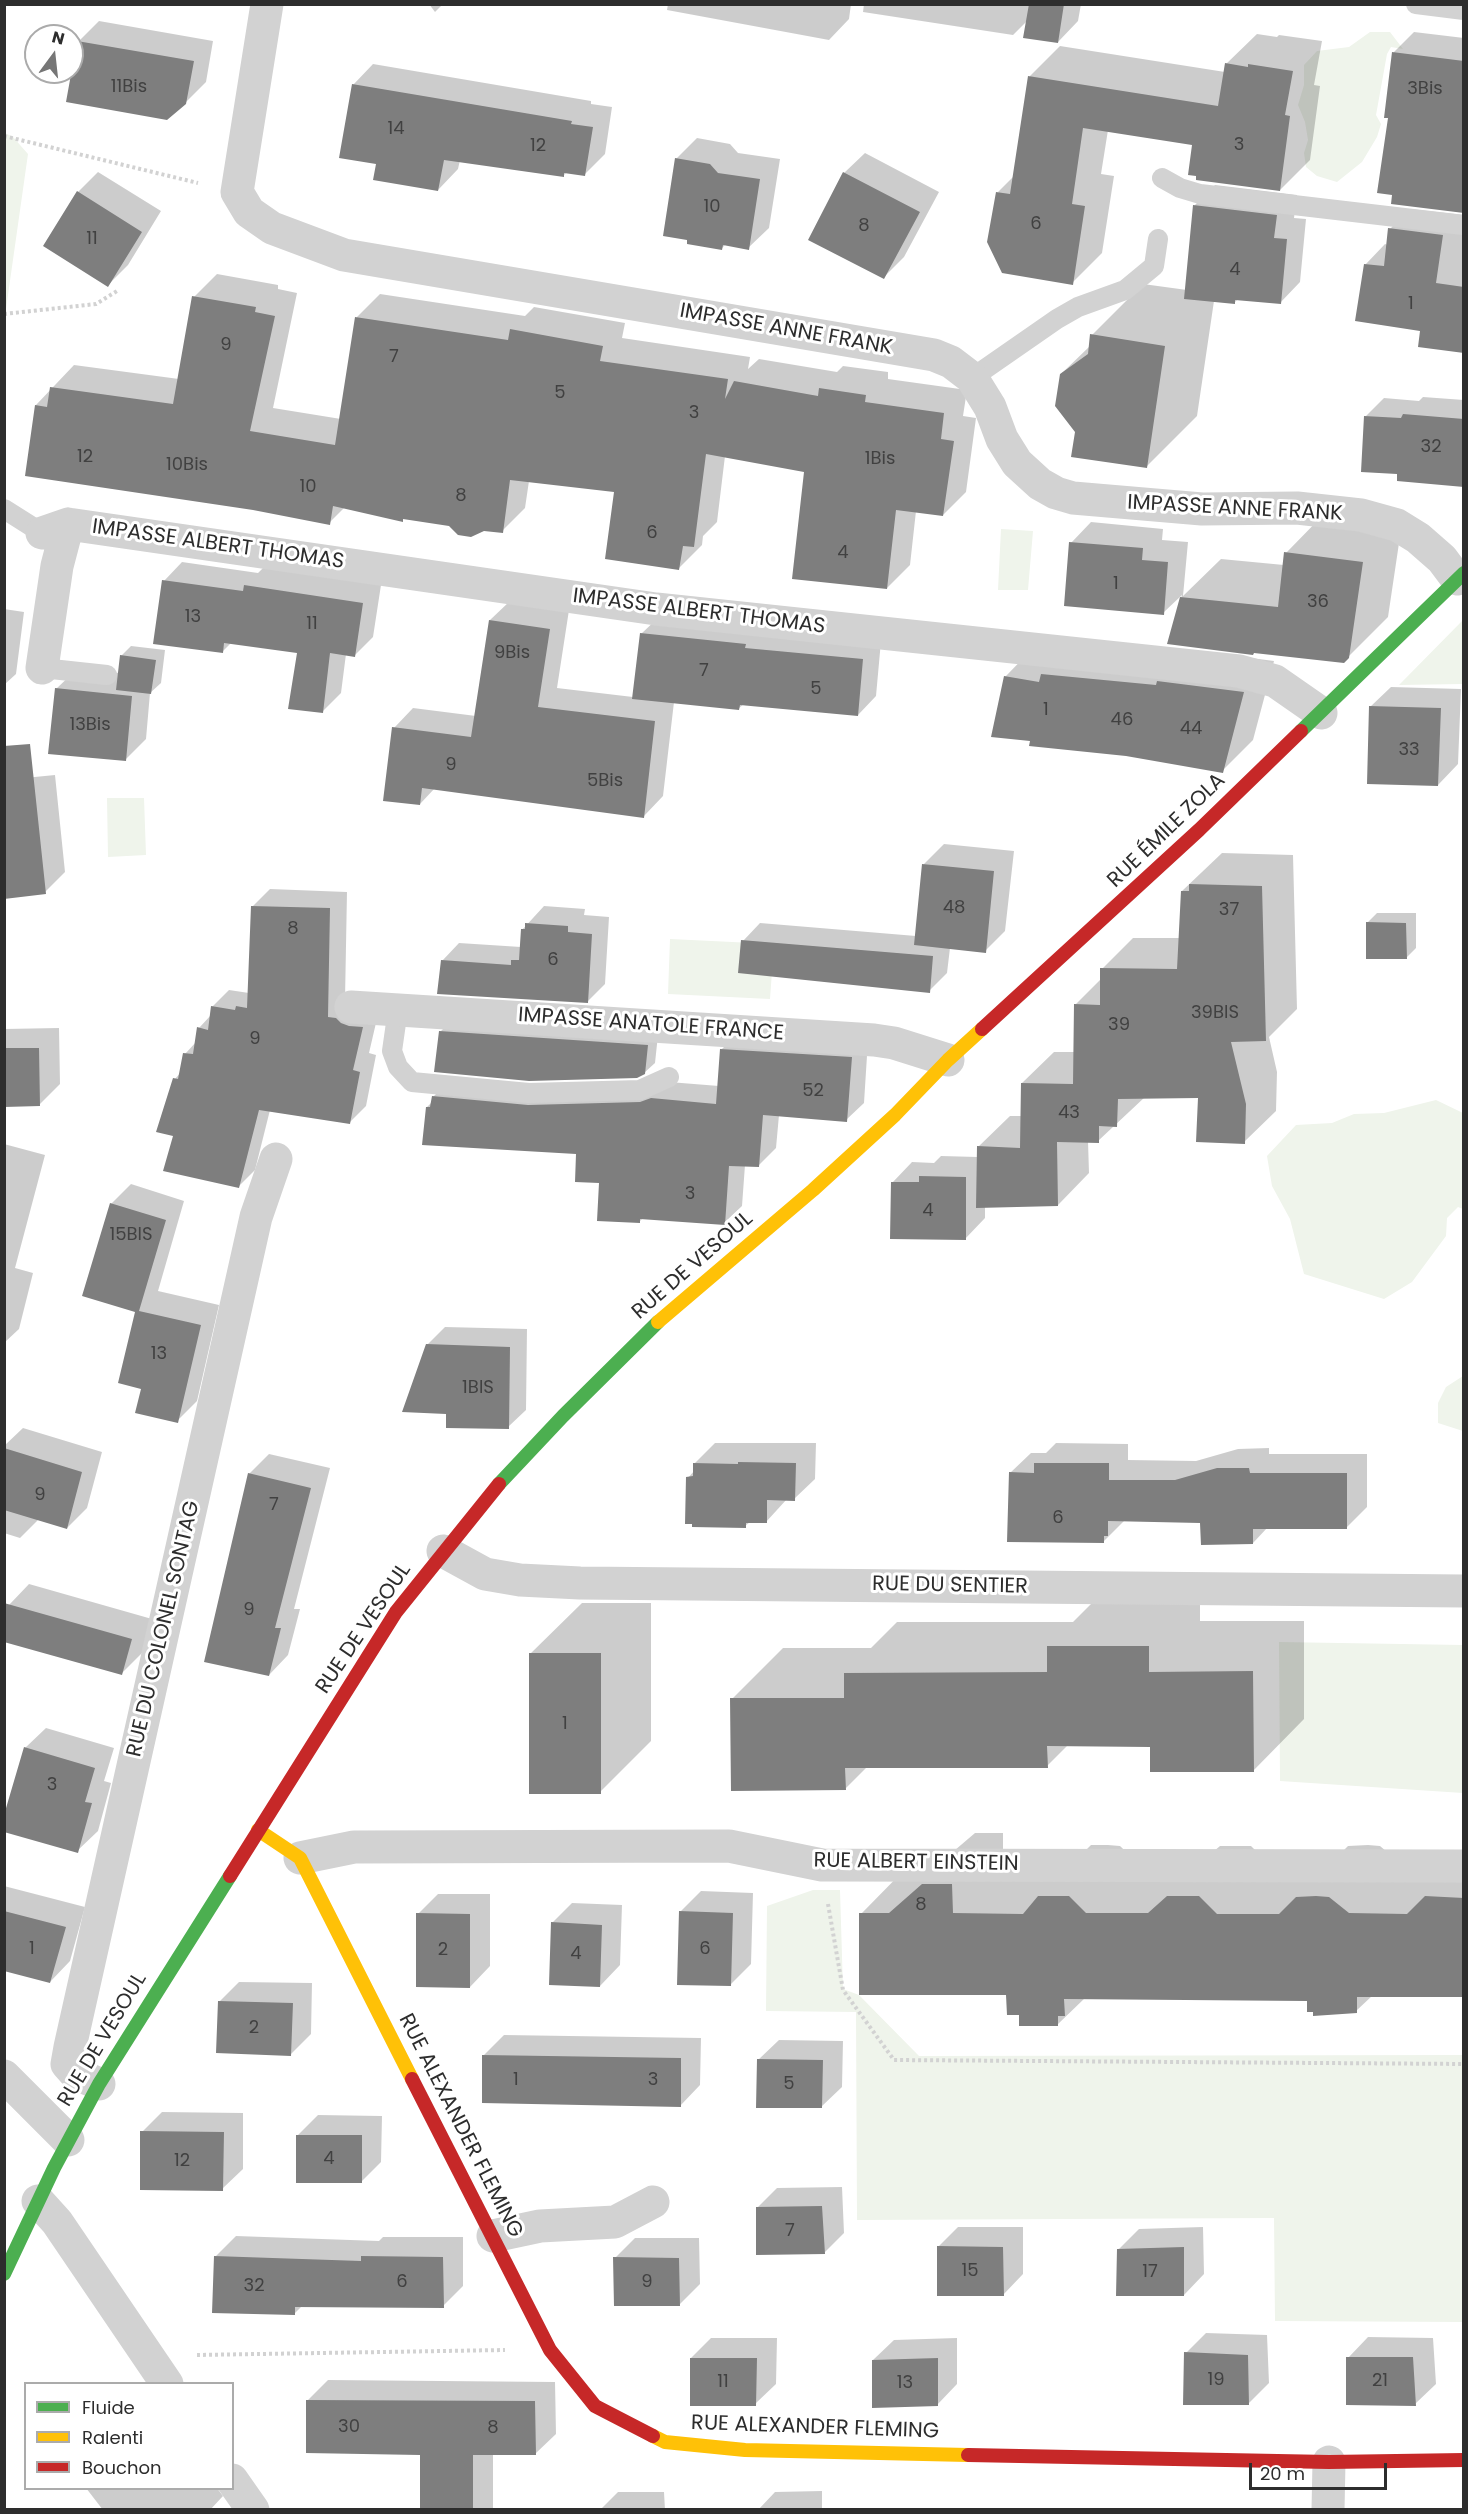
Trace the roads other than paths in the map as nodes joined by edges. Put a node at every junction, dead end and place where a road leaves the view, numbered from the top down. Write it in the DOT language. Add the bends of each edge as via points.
graph roads {
  1 [pos="267,4"];
  2 [pos="1416,4"];
  3 [pos="1464,10"];
  4 [pos="1162,178"];
  5 [pos="1464,225"];
  6 [pos="1158,239"];
  7 [pos="972,378"];
  8 [pos="4,509"];
  9 [pos="55,528"];
  10 [pos="1460,576"];
  11 [pos="42,668"];
  12 [pos="107,675"];
  13 [pos="1321,713"];
  14 [pos="351,1006"];
  15 [pos="398,1009"];
  16 [pos="948,1060"];
  17 [pos="669,1077"];
  18 [pos="895,1115"];
  19 [pos="276,1159"];
  20 [pos="443,1551"];
  21 [pos="1464,1591"];
  22 [pos="258,1830"];
  23 [pos="300,1858"];
  24 [pos="1464,1866"];
  25 [pos="4,2076"];
  26 [pos="99,2084"];
  27 [pos="68,2140"];
  28 [pos="38,2201"];
  29 [pos="653,2202"];
  30 [pos="493,2236"];
  31 [pos="4,2274"];
  32 [pos="160,2372"];
  33 [pos="1464,2460"];
  34 [pos="1329,2462"];
  35 [pos="234,2483"];
  36 [pos="253,2510"];
  37 [pos="1328,2510"];
  1 -- 7 [label="street, IMPASSE ANNE FRANK" via="237,192 249,212 272,228 344,255 934,355"];
  2 -- 3 [label="lane"];
  4 -- 5 [label="lane" via="1200,194"];
  6 -- 7 [label="lane" via="1154,266 1125,290 1057,319"];
  7 -- 10 [label="street, IMPASSE ANNE FRANK" via="1017,463 1056,493 1073,498 1202,509 1297,508 1361,515 1397,525 1418,538"];
  8 -- 9 [label="lane"];
  9 -- 11 [label="street, IMPASSE ALBERT THOMAS" via="57,566"];
  9 -- 13 [label="street, IMPASSE ALBERT THOMAS" via="673,611 1239,671 1275,681"];
  10 -- 13 [label="street, RUE ÉMILE ZOLA"];
  11 -- 12 [label="lane"];
  13 -- 16 [label="street, RUE ÉMILE ZOLA" via="1102,921"];
  14 -- 15 [label="street, IMPASSE ANATOLE FRANCE"];
  15 -- 16 [label="street, IMPASSE ANATOLE FRANCE" via="874,1040 894,1042"];
  15 -- 17 [label="lane" via="392,1051 398,1067 412,1082 529,1093 640,1090"];
  16 -- 18 [label="street, RUE ÉMILE ZOLA"];
  18 -- 20 [label="street, RUE DE VESOUL" via="666,1314 493,1490"];
  19 -- 26 [label="street, RUE DU COLONEL SONTAG" via="256,1217 70,2047 67,2064 75,2073"];
  20 -- 21 [label="street, RUE DU SENTIER" via="485,1574 556,1582"];
  20 -- 22 [label="street, RUE DE VESOUL" via="396,1612"];
  22 -- 23 [label="street, RUE ALEXANDER FLEMING"];
  22 -- 26 [label="street, RUE DE VESOUL"];
  23 -- 24 [label="street, RUE ALBERT EINSTEIN" via="354,1847 729,1846 822,1865"];
  23 -- 30 [label="street, RUE ALEXANDER FLEMING"];
  25 -- 27 [label="street"];
  26 -- 27 [label="street, RUE DE VESOUL"];
  27 -- 28 [label="street, RUE DE VESOUL"];
  28 -- 31 [label="street, RUE DE VESOUL"];
  28 -- 32 [label="street" via="57,2222"];
  29 -- 30 [label="street" via="615,2222 540,2226"];
  30 -- 34 [label="street, RUE ALEXANDER FLEMING" via="550,2350 595,2406 665,2442 745,2450"];
  33 -- 34 [label="street, RUE ALEXANDER FLEMING"];
  34 -- 37 [label="street"];
  35 -- 36 [label="street"];
}
